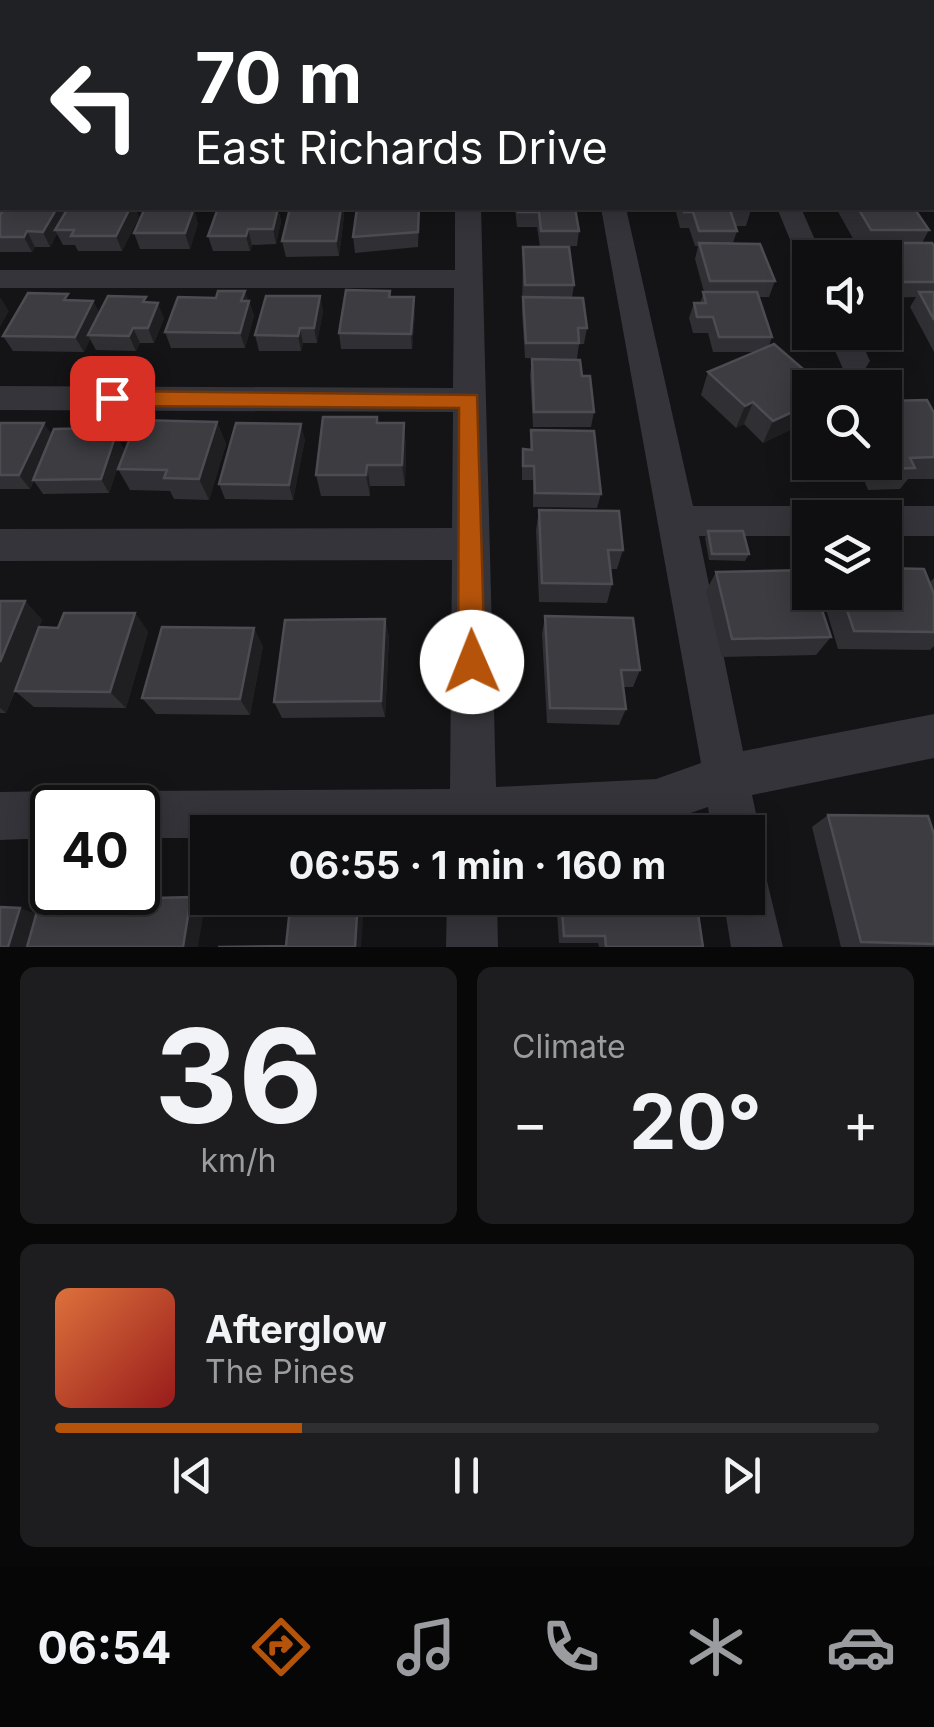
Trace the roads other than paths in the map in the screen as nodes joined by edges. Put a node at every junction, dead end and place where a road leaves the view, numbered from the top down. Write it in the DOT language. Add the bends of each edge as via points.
graph roads {
  1 [pos="468,210"];
  2 [pos="614,210"];
  3 [pos="789,210"];
  4 [pos="802,240"];
  5 [pos="0,279"];
  6 [pos="470,279"];
  7 [pos="849,350"];
  8 [pos="854,361"];
  9 [pos="0,398"];
  10 [pos="470,400"];
  11 [pos="678,521"];
  12 [pos="792,521"];
  13 [pos="902,521"];
  14 [pos="934,521"];
  15 [pos="471,544"];
  16 [pos="0,545"];
  17 [pos="934,736"];
  18 [pos="726,778"];
  19 [pos="30,815"];
  20 [pos="160,815"];
  21 [pos="190,815"];
  22 [pos="473,815"];
  23 [pos="537,815"];
  24 [pos="733,815"];
  25 [pos="0,816"];
  26 [pos="472,915"];
  27 [pos="752,915"];
  28 [pos="472,947"];
  29 [pos="758,947"];
  1 -- 6 [label="street"];
  2 -- 11 [label="street"];
  3 -- 4 [label="street"];
  5 -- 6 [label="street"];
  6 -- 10 [label="street"];
  7 -- 8 [label="street"];
  9 -- 10 [label="street"];
  10 -- 15 [label="street"];
  11 -- 12 [label="street"];
  11 -- 18 [label="street"];
  13 -- 14 [label="street"];
  15 -- 16 [label="street"];
  15 -- 22 [label="street"];
  17 -- 18 [label="street"];
  18 -- 23 [label="street" via="656,802"];
  18 -- 24 [label="street"];
  19 -- 25 [label="street"];
  20 -- 21 [label="street"];
  26 -- 28 [label="street"];
  27 -- 29 [label="street"];
}
